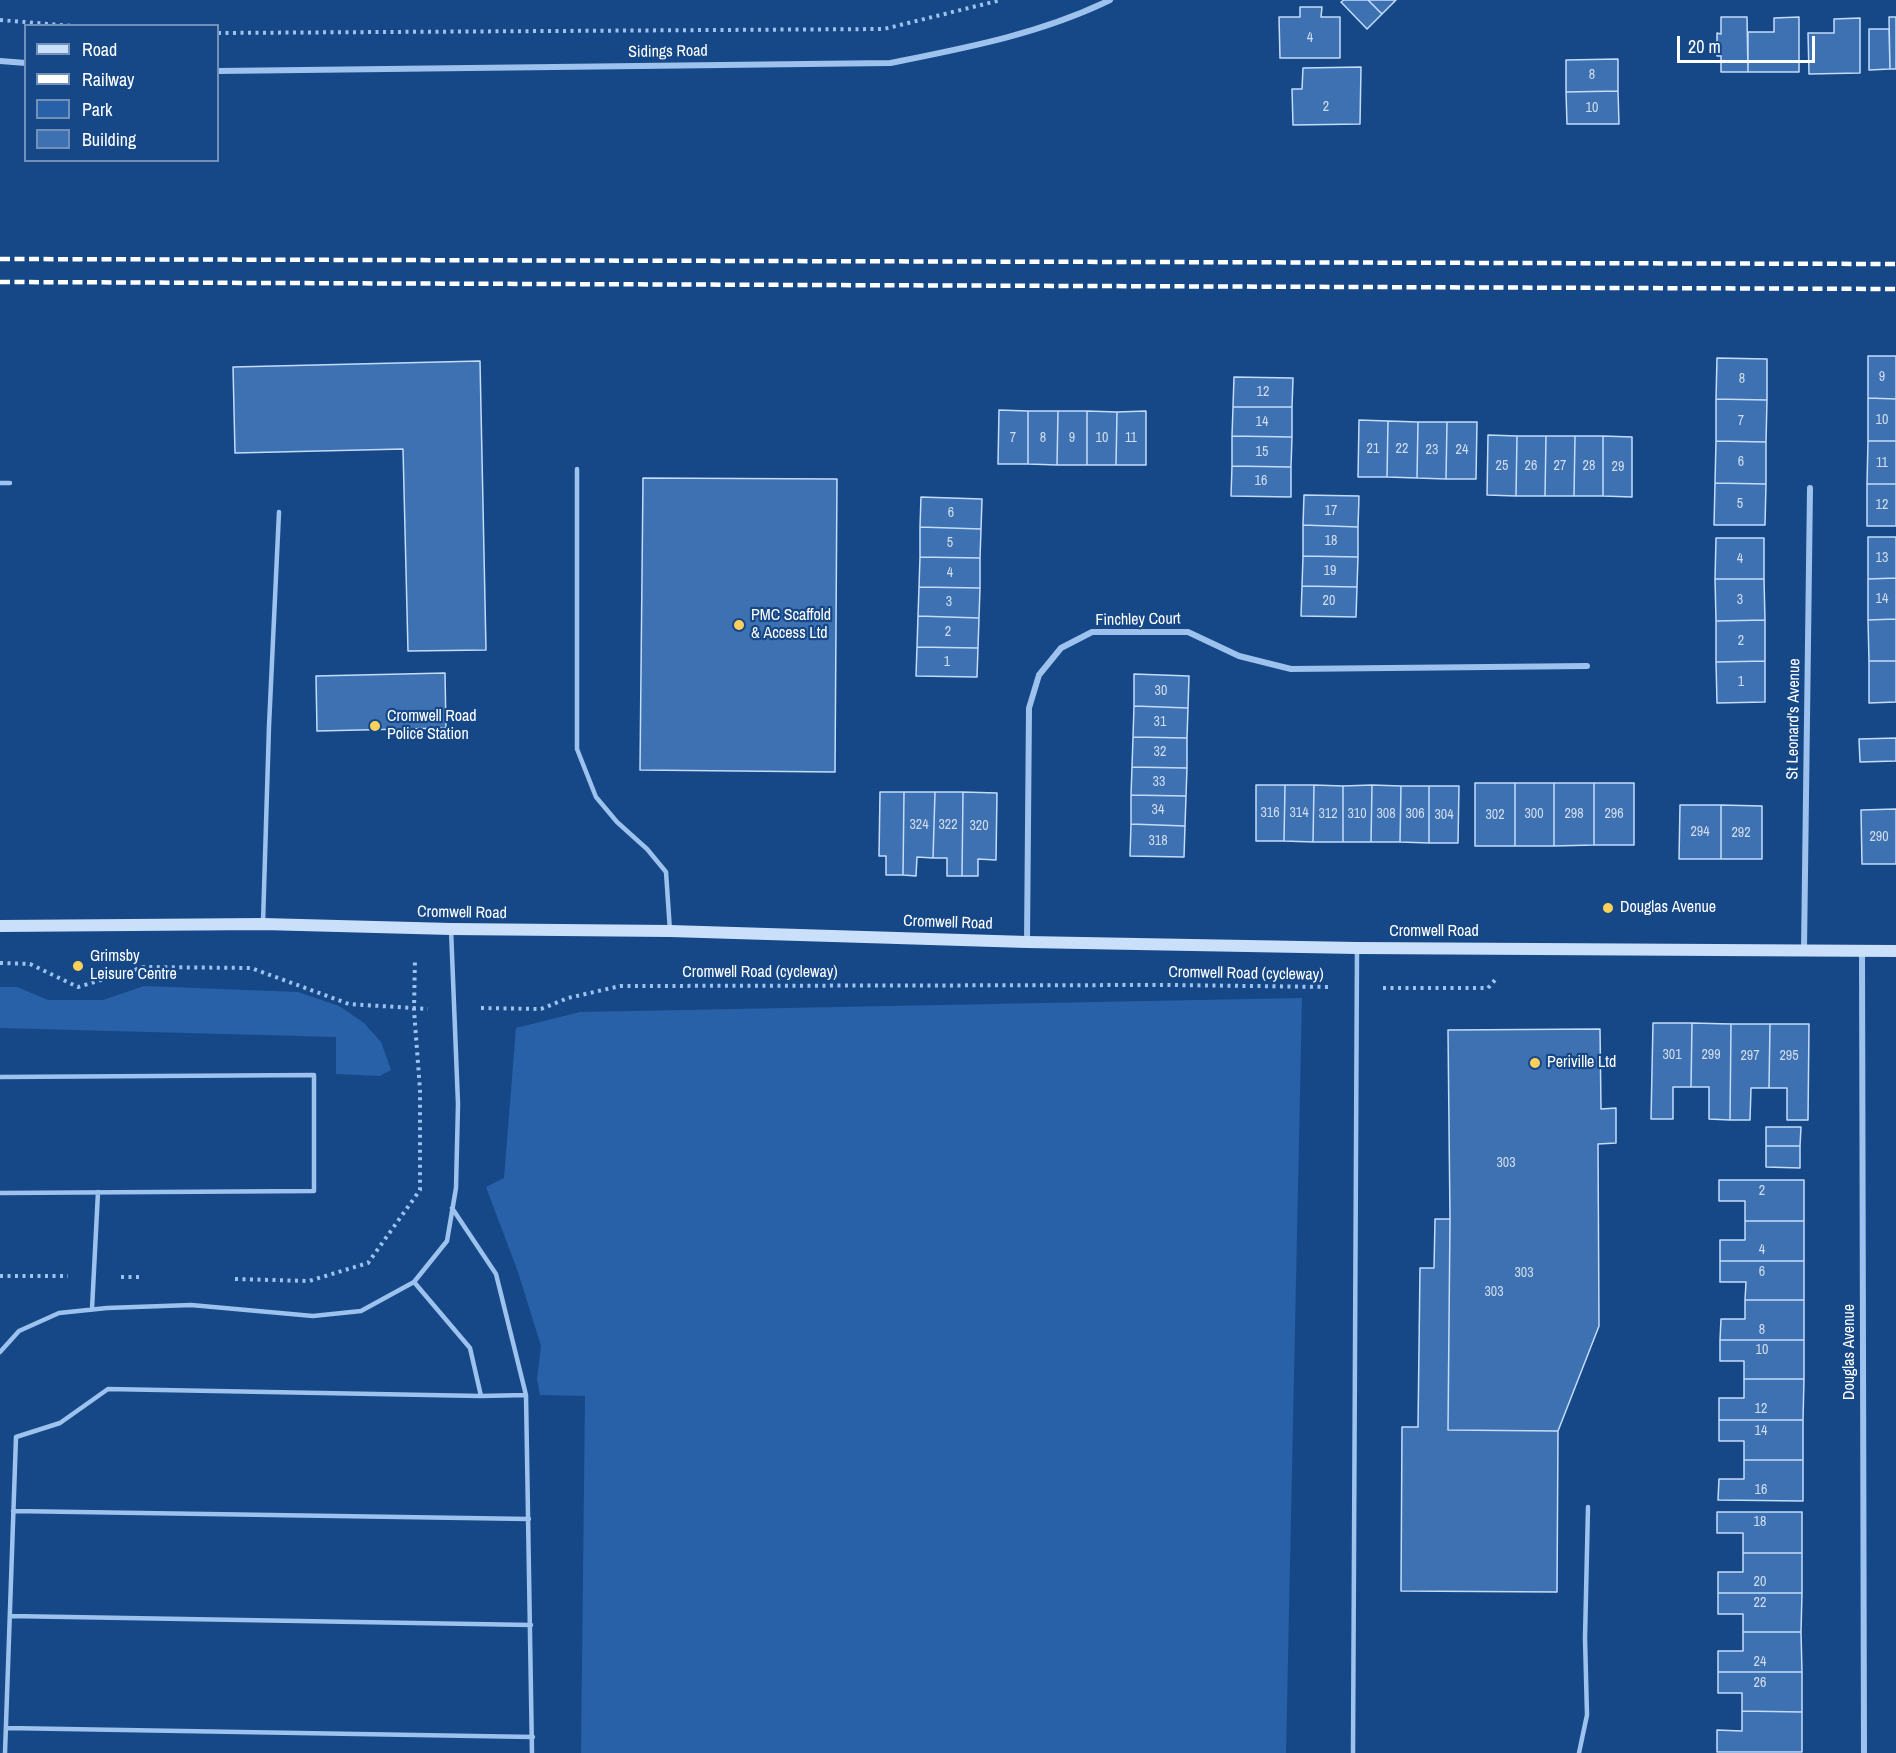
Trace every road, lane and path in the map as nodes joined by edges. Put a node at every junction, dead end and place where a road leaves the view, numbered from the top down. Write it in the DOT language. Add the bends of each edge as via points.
graph roads {
  1 [pos="1001,0"];
  2 [pos="1110,0"];
  3 [pos="0,20"];
  4 [pos="48,24"];
  5 [pos="219,33"];
  6 [pos="0,61"];
  7 [pos="24,63"];
  8 [pos="219,71"];
  9 [pos="577,469"];
  10 [pos="0,483"];
  11 [pos="10,483"];
  12 [pos="1810,488"];
  13 [pos="279,512"];
  14 [pos="1587,666"];
  15 [pos="263,924"];
  16 [pos="0,926"];
  17 [pos="451,930"];
  18 [pos="670,931"];
  19 [pos="1027,942"];
  20 [pos="1357,948"];
  21 [pos="1519,949"];
  22 [pos="1804,951"];
  23 [pos="1896,951"];
  24 [pos="1862,952"];
  25 [pos="0,963"];
  26 [pos="1357,987"];
  27 [pos="453,1008"];
  28 [pos="0,1077"];
  29 [pos="0,1192"];
  30 [pos="98,1192"];
  31 [pos="452,1208"];
  32 [pos="414,1282"];
  33 [pos="92,1309"];
  34 [pos="0,1352"];
  35 [pos="526,1395"];
  36 [pos="481,1396"];
  37 [pos="1588,1507"];
  38 [pos="13,1511"];
  39 [pos="529,1519"];
  40 [pos="10,1616"];
  41 [pos="531,1625"];
  42 [pos="6,1728"];
  43 [pos="533,1737"];
  44 [pos="1864,1752"];
  45 [pos="5,1753"];
  46 [pos="532,1753"];
  47 [pos="1353,1753"];
  48 [pos="1579,1753"];
  1 -- 5 [label="path" via="884,30"];
  2 -- 8 [label="street, Sidings Road" via="1081,14 988,44 890,63"];
  3 -- 4 [label="path"];
  6 -- 7 [label="street"];
  9 -- 18 [label="lane" via="577,750 596,798 666,872"];
  10 -- 11 [label="lane"];
  12 -- 22 [label="street, St Leonard's Avenue"];
  13 -- 15 [label="lane"];
  14 -- 19 [label="street, Finchley Court" via="1291,669 1239,656 1188,632 1092,632 1061,648 1039,675 1029,708"];
  15 -- 16 [label="street, Cromwell Road"];
  15 -- 17 [label="street, Cromwell Road"];
  17 -- 18 [label="street, Cromwell Road"];
  17 -- 27 [label="lane"];
  18 -- 19 [label="street, Cromwell Road"];
  19 -- 20 [label="street, Cromwell Road"];
  20 -- 21 [label="street, Cromwell Road"];
  20 -- 26 [label="lane"];
  21 -- 22 [label="street, Cromwell Road"];
  21 -- 26 [label="path, Cromwell Road (cycleway)" via="1488,988"];
  22 -- 24 [label="street, Cromwell Road"];
  23 -- 24 [label="street, Cromwell Road"];
  24 -- 44 [label="street, Douglas Avenue"];
  25 -- 27 [label="path, Cromwell Road (cycleway)" via="30,964 78,987 144,967 251,968 349,1004 414,1010"];
  26 -- 27 [label="path, Cromwell Road (cycleway)" via="620,986 568,998 541,1009"];
  26 -- 47 [label="lane"];
  27 -- 31 [label="lane" via="458,1104"];
  28 -- 30 [label="lane" via="314,1075 315,1191"];
  29 -- 30 [label="lane"];
  30 -- 33 [label="lane"];
  31 -- 32 [label="lane" via="447,1241"];
  31 -- 35 [label="lane" via="496,1274"];
  32 -- 33 [label="lane" via="361,1311 313,1316 190,1305"];
  32 -- 36 [label="lane" via="470,1348"];
  33 -- 34 [label="lane" via="59,1312 19,1331"];
  35 -- 36 [label="lane"];
  35 -- 39 [label="lane"];
  36 -- 38 [label="lane" via="108,1389 60,1423 16,1437"];
  37 -- 48 [label="lane" via="1587,1715"];
  38 -- 39 [label="lane"];
  38 -- 40 [label="lane"];
  39 -- 41 [label="lane"];
  40 -- 41 [label="lane"];
  40 -- 42 [label="lane"];
  41 -- 43 [label="lane"];
  42 -- 43 [label="lane"];
  42 -- 45 [label="lane"];
  43 -- 46 [label="lane"];
}
